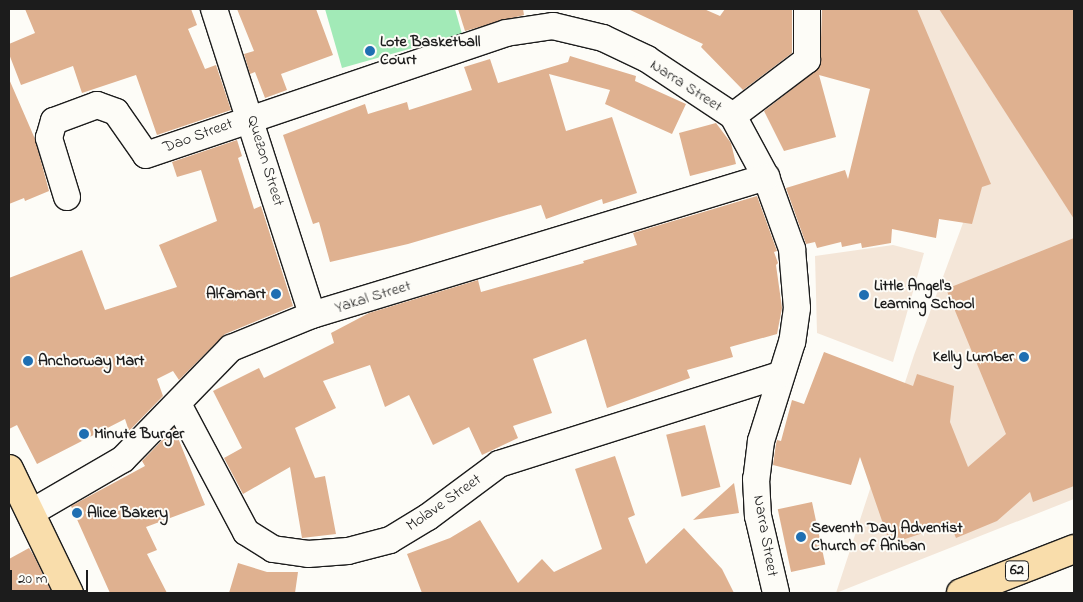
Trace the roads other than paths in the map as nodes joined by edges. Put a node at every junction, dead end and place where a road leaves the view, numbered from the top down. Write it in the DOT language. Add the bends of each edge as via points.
graph roads {
  1 [pos="214,9"];
  2 [pos="807,9"];
  3 [pos="733,116"];
  4 [pos="251,117"];
  5 [pos="766,177"];
  6 [pos="68,197"];
  7 [pos="312,315"];
  8 [pos="780,375"];
  9 [pos="178,404"];
  10 [pos="9,469"];
  11 [pos="32,512"];
  12 [pos="1074,549"];
  13 [pos="69,593"];
  14 [pos="776,593"];
  15 [pos="961,593"];
  1 -- 4 [label="street, Quezon Street"];
  2 -- 3 [label="street" via="807,60"];
  3 -- 4 [label="street, Narra Street" via="647,60 603,38 554,26 506,33"];
  3 -- 5 [label="street, Narra Street"];
  4 -- 6 [label="street, Dao Street" via="146,155 116,112 104,107 97,105 54,121 49,138"];
  4 -- 7 [label="street, Quezon Street"];
  5 -- 7 [label="street, Yakal Street"];
  5 -- 8 [label="street, Narra Street" via="792,249 797,308 792,342"];
  7 -- 9 [label="street, Yakal Street" via="231,348"];
  8 -- 9 [label="street, Molave Street" via="499,464 428,517 390,540 348,551 308,554 272,549 246,532"];
  8 -- 14 [label="street, Narra Street" via="761,442 756,480 765,557"];
  9 -- 11 [label="street, Yakal Street" via="123,459"];
  10 -- 11 [label="main road"];
  11 -- 13 [label="main road"];
  12 -- 15 [label="main road, 62"];
}
